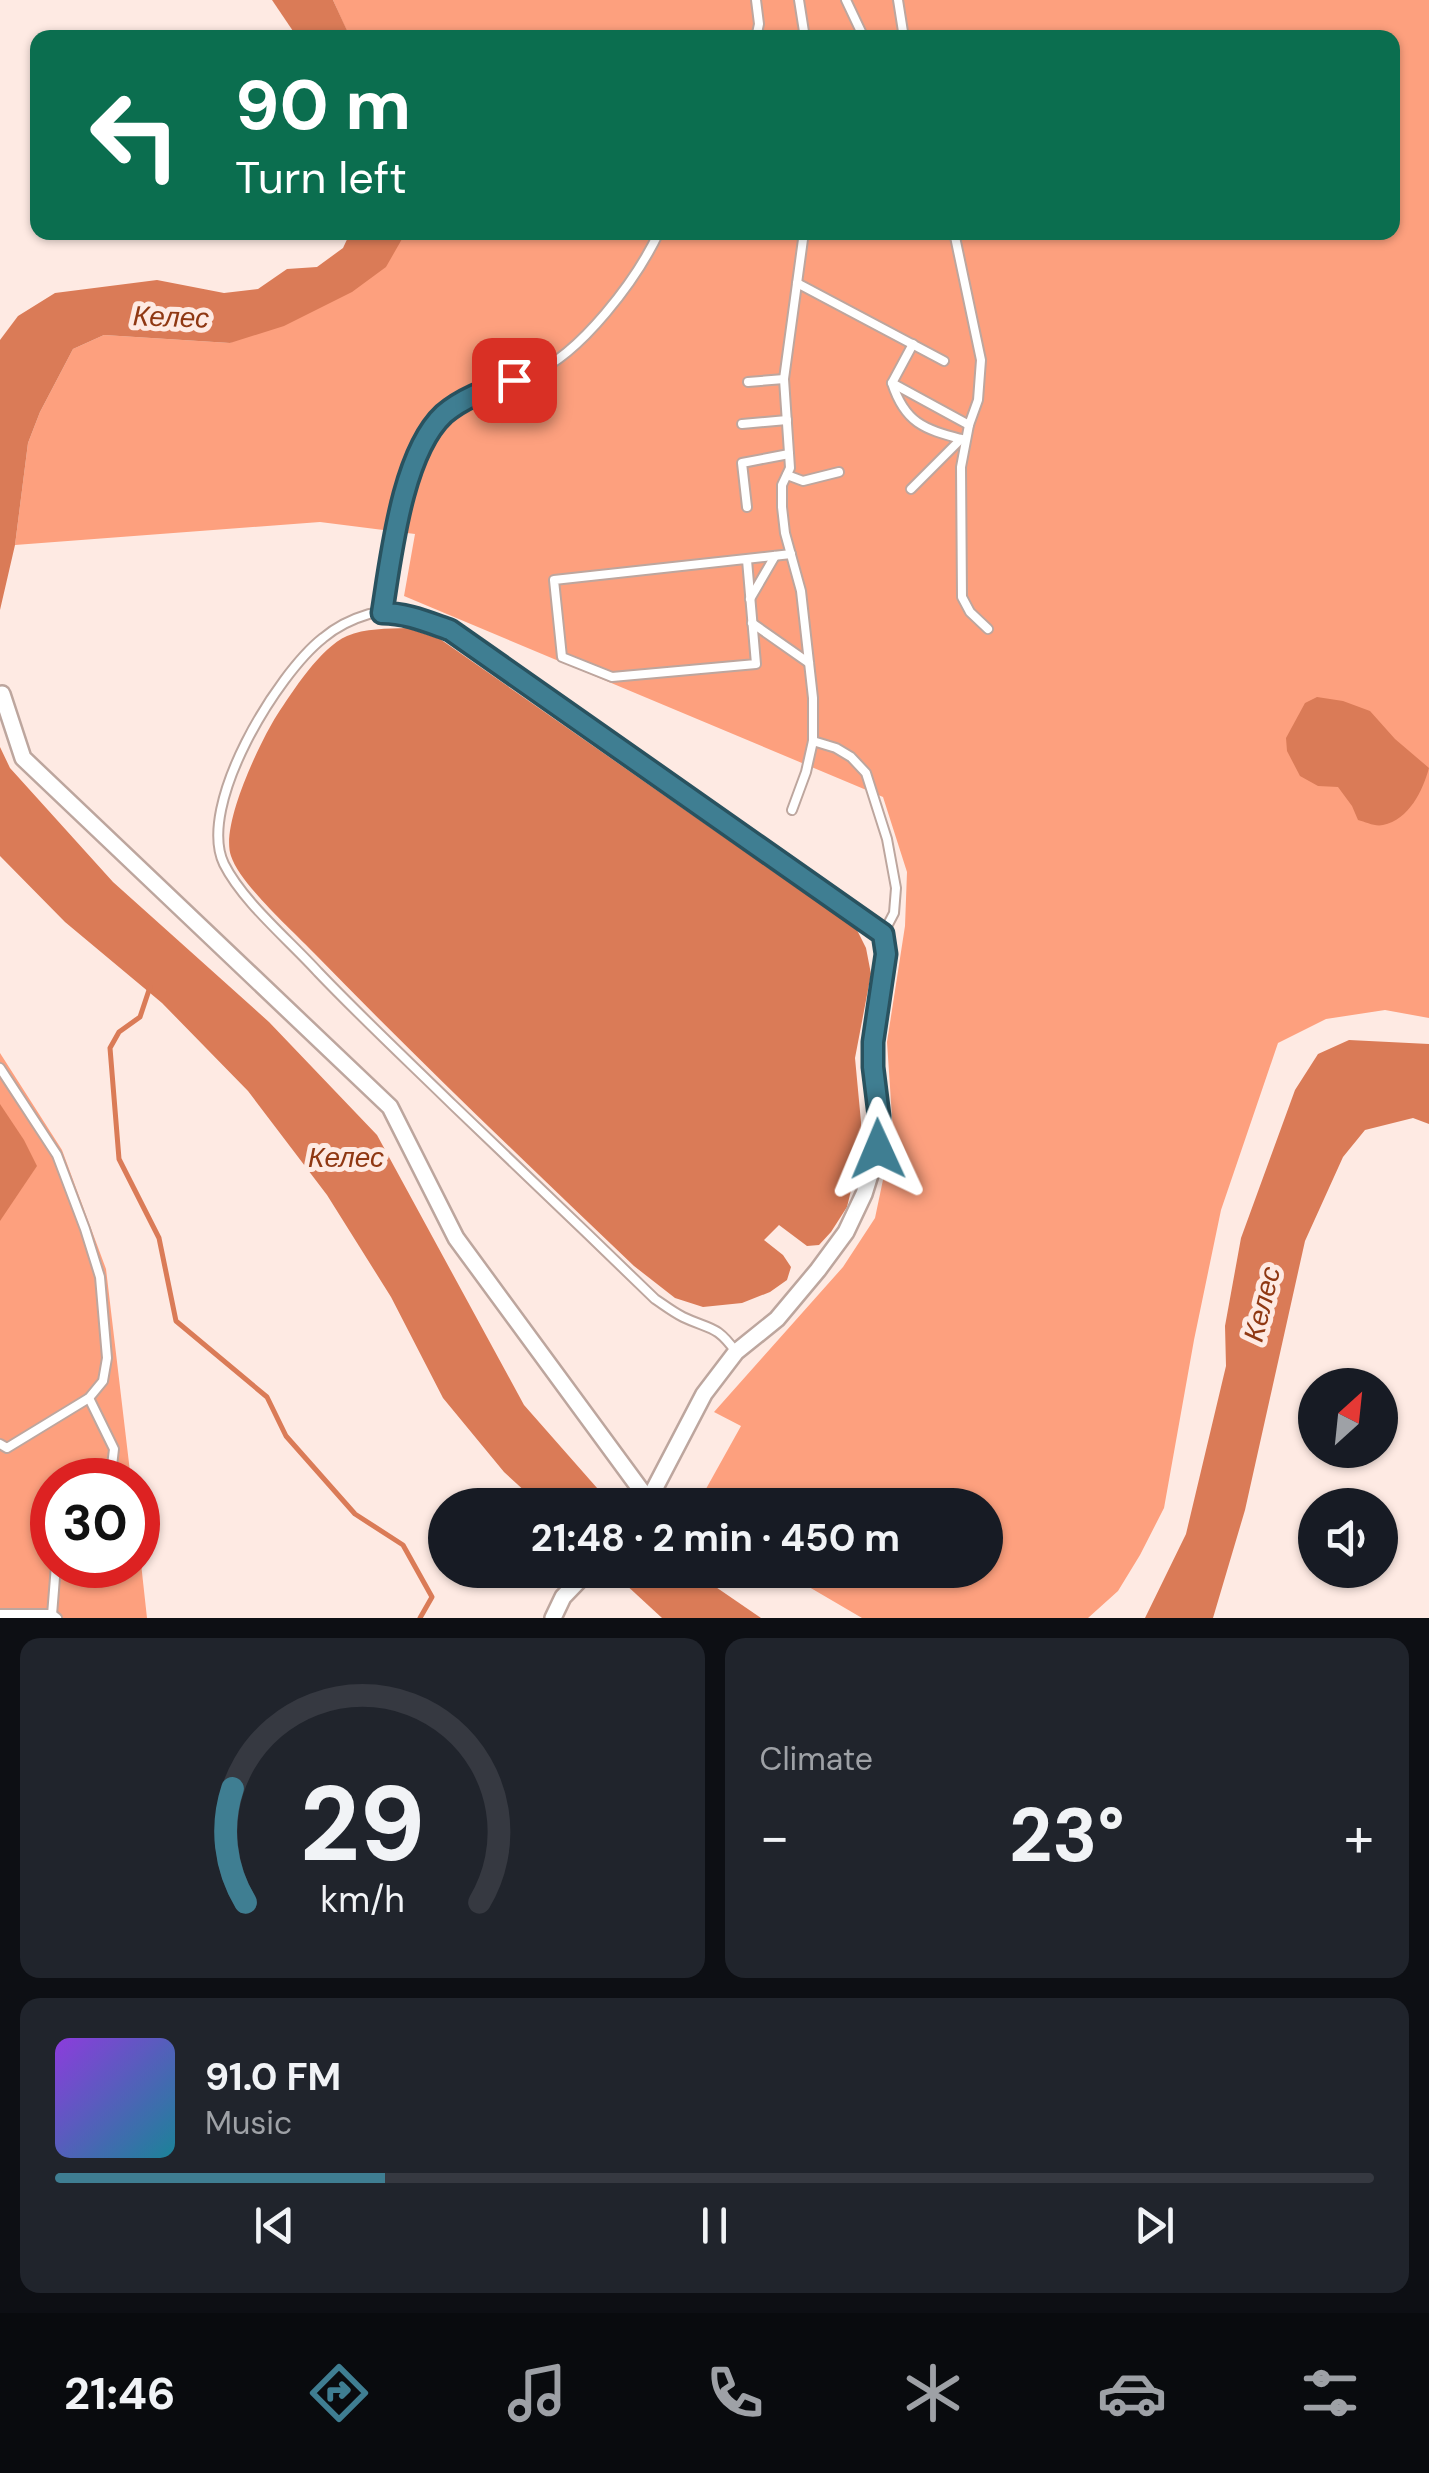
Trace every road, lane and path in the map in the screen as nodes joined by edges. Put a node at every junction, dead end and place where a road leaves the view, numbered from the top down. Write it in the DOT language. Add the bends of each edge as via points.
graph roads {
  1 [pos="756,0"];
  2 [pos="798,0"];
  3 [pos="846,0"];
  4 [pos="898,0"];
  5 [pos="758,30"];
  6 [pos="804,30"];
  7 [pos="860,30"];
  8 [pos="903,30"];
  9 [pos="654,240"];
  10 [pos="803,240"];
  11 [pos="956,240"];
  12 [pos="796,283"];
  13 [pos="913,344"];
  14 [pos="944,361"];
  15 [pos="784,379"];
  16 [pos="748,382"];
  17 [pos="892,383"];
  18 [pos="787,420"];
  19 [pos="742,424"];
  20 [pos="966,432"];
  21 [pos="789,454"];
  22 [pos="839,472"];
  23 [pos="787,476"];
  24 [pos="911,488"];
  25 [pos="747,507"];
  26 [pos="791,554"];
  27 [pos="775,556"];
  28 [pos="746,560"];
  29 [pos="750,599"];
  30 [pos="382,613"];
  31 [pos="752,623"];
  32 [pos="988,629"];
  33 [pos="809,663"];
  34 [pos="2,694"];
  35 [pos="813,741"];
  36 [pos="792,810"];
  37 [pos="883,934"];
  38 [pos="0,1068"];
  39 [pos="736,1352"];
  40 [pos="89,1398"];
  41 [pos="0,1444"];
  42 [pos="113,1458"];
  43 [pos="637,1488"];
  44 [pos="656,1488"];
  45 [pos="55,1588"];
  46 [pos="572,1588"];
  47 [pos="0,1614"];
  48 [pos="53,1617"];
  49 [pos="553,1618"];
  1 -- 5 [label="lane"];
  2 -- 6 [label="lane"];
  3 -- 7 [label="lane"];
  4 -- 8 [label="lane"];
  9 -- 30 [label="lane" via="598,323 568,350 442,416 406,488"];
  10 -- 12 [label="lane"];
  11 -- 20 [label="lane" via="981,360 978,400"];
  12 -- 13 [label="lane"];
  12 -- 15 [label="lane"];
  13 -- 14 [label="lane"];
  13 -- 17 [label="lane"];
  15 -- 16 [label="lane"];
  15 -- 18 [label="lane"];
  17 -- 20 [label="lane"];
  17 -- 20 [label="lane" via="928,431"];
  18 -- 19 [label="lane"];
  18 -- 21 [label="lane"];
  20 -- 24 [label="lane"];
  20 -- 32 [label="lane" via="962,596"];
  21 -- 23 [label="lane"];
  21 -- 25 [label="lane" via="742,463"];
  22 -- 23 [label="lane" via="803,481"];
  23 -- 26 [label="lane" via="782,507"];
  26 -- 27 [label="lane"];
  26 -- 33 [label="lane"];
  27 -- 28 [label="lane"];
  27 -- 29 [label="lane"];
  28 -- 29 [label="lane"];
  28 -- 31 [label="lane" via="554,580 562,657 612,678 756,664"];
  29 -- 31 [label="lane"];
  30 -- 37 [label="lane" via="450,630"];
  30 -- 39 [label="lane" via="331,632 281,684 230,780 219,820 223,862 347,1002 655,1299 712,1326"];
  31 -- 33 [label="lane"];
  33 -- 35 [label="lane"];
  34 -- 43 [label="street" via="23,758 390,1107 456,1238"];
  35 -- 36 [label="lane"];
  35 -- 37 [label="lane" via="851,757 866,774 896,888"];
  37 -- 39 [label="street" via="873,1042 878,1149 864,1194 818,1270"];
  38 -- 40 [label="lane" via="57,1154 100,1276 107,1358 103,1381"];
  39 -- 44 [label="street" via="704,1394"];
  40 -- 41 [label="lane" via="7,1448"];
  40 -- 42 [label="lane"];
  45 -- 48 [label="lane"];
  46 -- 49 [label="street"];
  47 -- 48 [label="lane"];
}
